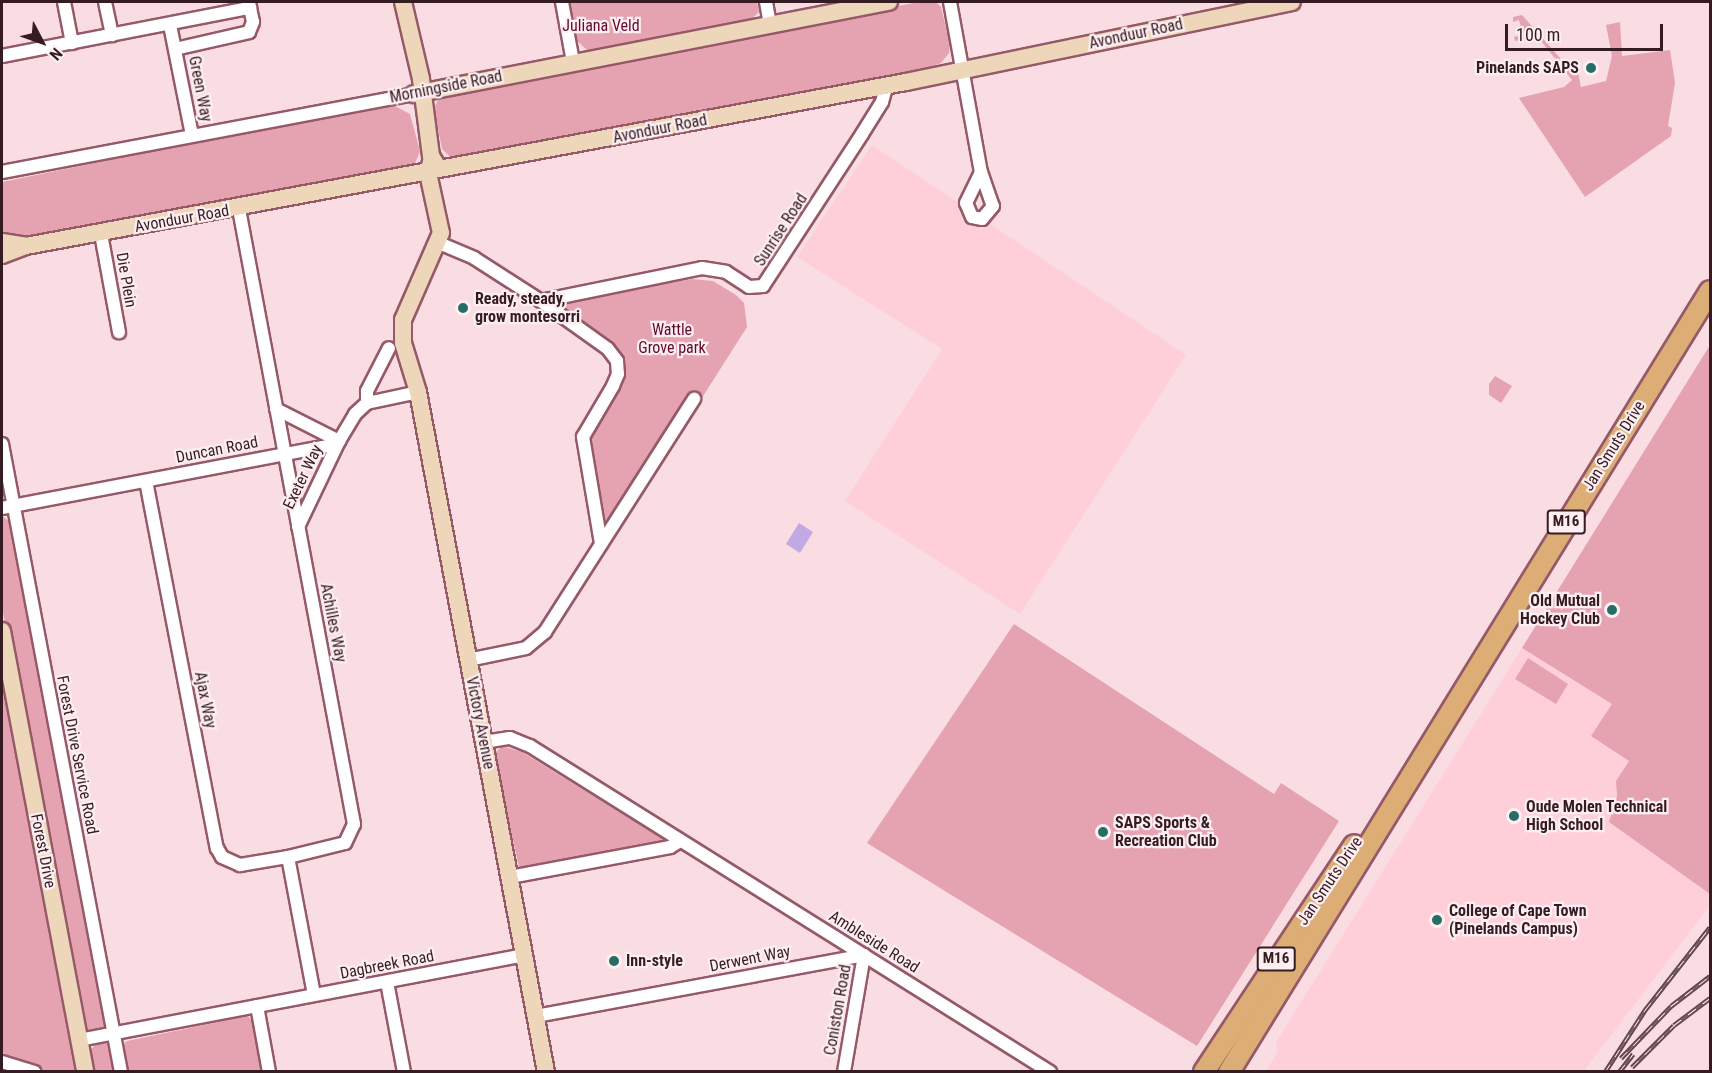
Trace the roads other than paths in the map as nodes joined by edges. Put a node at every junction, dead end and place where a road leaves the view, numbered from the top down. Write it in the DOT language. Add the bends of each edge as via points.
graph roads {
  1 [pos="64,2"];
  2 [pos="105,2"];
  3 [pos="562,2"];
  4 [pos="766,2"];
  5 [pos="889,2"];
  6 [pos="950,2"];
  7 [pos="1292,2"];
  8 [pos="250,5"];
  9 [pos="404,7"];
  10 [pos="170,25"];
  11 [pos="771,25"];
  12 [pos="112,35"];
  13 [pos="72,43"];
  14 [pos="175,49"];
  15 [pos="2,56"];
  16 [pos="573,62"];
  17 [pos="962,70"];
  18 [pos="886,85"];
  19 [pos="419,93"];
  20 [pos="192,135"];
  21 [pos="433,167"];
  22 [pos="2,172"];
  23 [pos="981,172"];
  24 [pos="239,209"];
  25 [pos="101,234"];
  26 [pos="2,242"];
  27 [pos="444,245"];
  28 [pos="26,246"];
  29 [pos="2,255"];
  30 [pos="1710,291"];
  31 [pos="541,301"];
  32 [pos="118,332"];
  33 [pos="389,348"];
  34 [pos="418,392"];
  35 [pos="694,399"];
  36 [pos="367,403"];
  37 [pos="276,409"];
  38 [pos="339,441"];
  39 [pos="2,444"];
  40 [pos="285,454"];
  41 [pos="146,481"];
  42 [pos="8,507"];
  43 [pos="298,527"];
  44 [pos="601,543"];
  45 [pos="2,631"];
  46 [pos="468,660"];
  47 [pos="5,667"];
  48 [pos="484,742"];
  49 [pos="1422,754"];
  50 [pos="680,841"];
  51 [pos="288,857"];
  52 [pos="510,877"];
  53 [pos="524,955"];
  54 [pos="864,955"];
  55 [pos="387,982"];
  56 [pos="314,995"];
  57 [pos="257,1006"];
  58 [pos="536,1016"];
  59 [pos="113,1033"];
  60 [pos="79,1040"];
  61 [pos="2,1062"];
  62 [pos="34,1071"];
  63 [pos="85,1071"];
  64 [pos="121,1071"];
  65 [pos="269,1071"];
  66 [pos="404,1071"];
  67 [pos="546,1071"];
  68 [pos="844,1071"];
  69 [pos="1050,1071"];
  70 [pos="1204,1071"];
  71 [pos="1228,1071"];
  1 -- 13 [label="street"];
  2 -- 12 [label="street"];
  3 -- 16 [label="street"];
  4 -- 11 [label="street"];
  5 -- 11 [label="street, Morningside Road"];
  6 -- 17 [label="street"];
  7 -- 17 [label="street, Avonduur Road"];
  8 -- 10 [label="street, Green Way"];
  8 -- 14 [label="street, Green Way" via="253,22 249,32"];
  9 -- 19 [label="street, Victory Avenue"];
  10 -- 12 [label="street, Green Way"];
  10 -- 14 [label="street, Green Way"];
  11 -- 16 [label="street, Morningside Road"];
  12 -- 13 [label="street, Green Way"];
  13 -- 15 [label="street, Green Way"];
  14 -- 20 [label="street, Green Way"];
  16 -- 19 [label="street, Morningside Road"];
  17 -- 18 [label="street, Avonduur Road"];
  17 -- 23 [label="street"];
  18 -- 21 [label="street, Avonduur Road"];
  18 -- 31 [label="street, Sunrise Road" via="882,102 763,286 748,286 726,272 702,268"];
  19 -- 20 [label="street, Morningside Road"];
  19 -- 21 [label="street, Victory Avenue"];
  20 -- 22 [label="street, Morningside Road"];
  21 -- 24 [label="street, Avonduur Road"];
  21 -- 27 [label="street, Victory Avenue" via="450,219"];
  24 -- 25 [label="street, Avonduur Road"];
  24 -- 37 [label="street, Achilles Way"];
  25 -- 28 [label="street, Avonduur Road"];
  25 -- 32 [label="street, Die Plein"];
  26 -- 28 [label="street, Avonduur Road"];
  27 -- 31 [label="street" via="474,258"];
  27 -- 34 [label="street, Victory Avenue" via="403,320 403,343"];
  28 -- 29 [label="street, Avonduur Road"];
  30 -- 49 [label="main road, Jan Smuts Drive / M16"];
  31 -- 44 [label="street" via="608,349 617,361 618,374 613,386 582,437"];
  33 -- 36 [label="street" via="367,391"];
  34 -- 36 [label="street"];
  34 -- 46 [label="street, Victory Avenue"];
  35 -- 44 [label="street"];
  36 -- 38 [label="street" via="355,414"];
  37 -- 38 [label="street"];
  37 -- 40 [label="street, Achilles Way"];
  38 -- 40 [label="street, Duncan Road"];
  38 -- 43 [label="street, Exeter Way"];
  39 -- 42 [label="street, Forest Drive Service Road"];
  40 -- 41 [label="street, Duncan Road"];
  40 -- 43 [label="street, Achilles Way"];
  41 -- 42 [label="street, Duncan Road"];
  41 -- 51 [label="street, Ajax Way" via="217,848 222,857 240,865"];
  42 -- 59 [label="street, Forest Drive Service Road"];
  43 -- 51 [label="street, Achilles Way" via="354,824 345,843"];
  44 -- 46 [label="street" via="537,642 514,652"];
  45 -- 47 [label="street, Forest Drive"];
  46 -- 48 [label="street, Victory Avenue"];
  47 -- 60 [label="street, Forest Drive"];
  48 -- 50 [label="street, Ambleside Road" via="510,738 520,741"];
  48 -- 52 [label="street, Victory Avenue"];
  49 -- 70 [label="main road, Jan Smuts Drive / M16" via="1360,836"];
  49 -- 71 [label="main road, Jan Smuts Drive / M16"];
  50 -- 52 [label="street" via="670,848"];
  50 -- 54 [label="street, Ambleside Road"];
  51 -- 56 [label="street"];
  52 -- 53 [label="street, Victory Avenue"];
  53 -- 55 [label="street, Dagbreek Road"];
  53 -- 58 [label="street, Victory Avenue"];
  54 -- 58 [label="street, Derwent Way"];
  54 -- 68 [label="street, Coniston Road"];
  54 -- 69 [label="street, Ambleside Road"];
  55 -- 56 [label="street, Dagbreek Road"];
  55 -- 66 [label="street"];
  56 -- 57 [label="street, Dagbreek Road"];
  57 -- 59 [label="street, Dagbreek Road"];
  57 -- 65 [label="street"];
  58 -- 67 [label="street, Victory Avenue"];
  59 -- 60 [label="street, Dagbreek Road"];
  59 -- 64 [label="street, Forest Drive Service Road"];
  60 -- 63 [label="street, Forest Drive"];
  61 -- 62 [label="street"];
}
